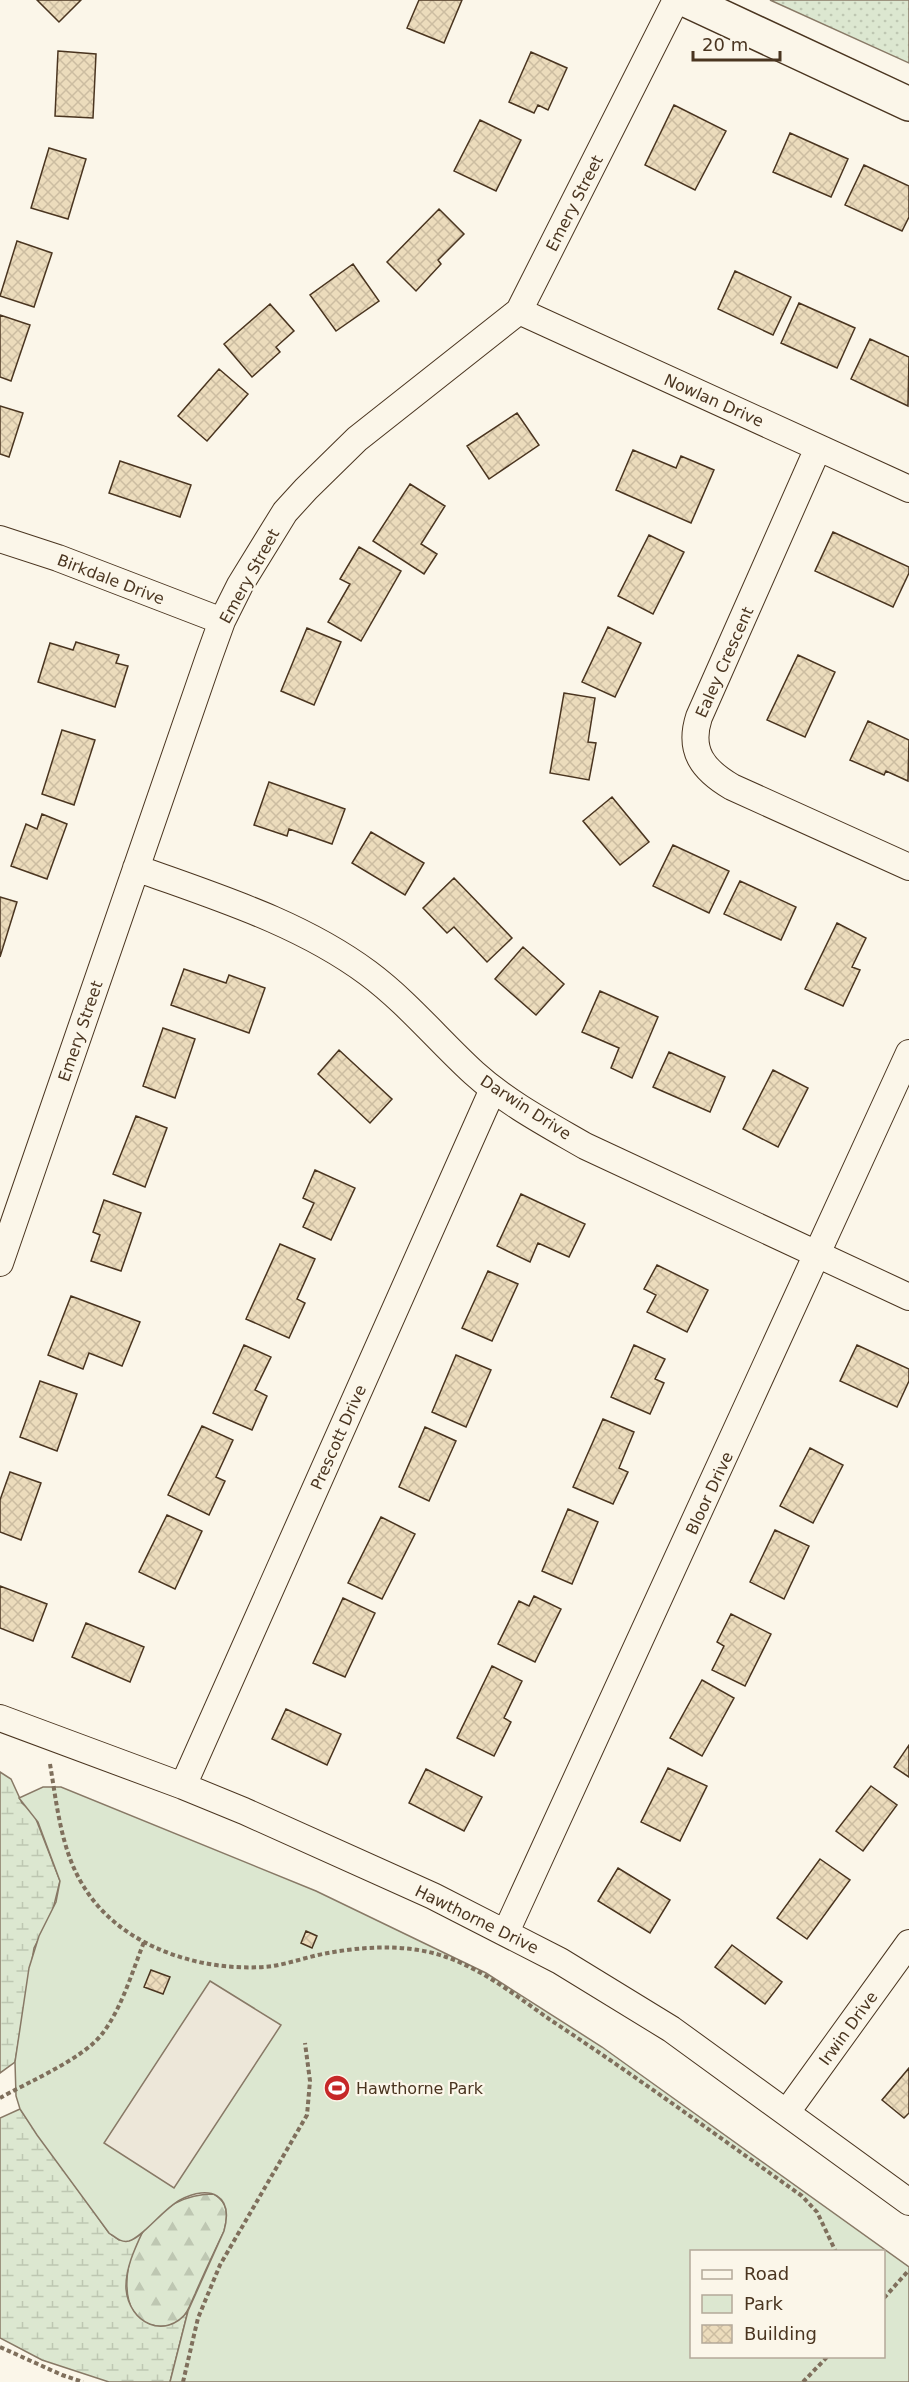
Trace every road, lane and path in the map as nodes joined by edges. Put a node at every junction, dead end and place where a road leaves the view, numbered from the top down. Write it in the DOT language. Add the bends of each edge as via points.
graph roads {
  1 [pos="676,0"];
  2 [pos="686,0"];
  3 [pos="909,104"];
  4 [pos="519,311"];
  5 [pos="819,448"];
  6 [pos="909,489"];
  7 [pos="0,539"];
  8 [pos="222,621"];
  9 [pos="909,867"];
  10 [pos="136,868"];
  11 [pos="909,1053"];
  12 [pos="493,1089"];
  13 [pos="818,1255"];
  14 [pos="0,1263"];
  15 [pos="909,1297"];
  16 [pos="0,1718"];
  17 [pos="45,1734"];
  18 [pos="183,1786"];
  19 [pos="506,1932"];
  20 [pos="144,1942"];
  21 [pos="909,1943"];
  22 [pos="305,2043"];
  23 [pos="0,2098"];
  24 [pos="787,2112"];
  25 [pos="909,2202"];
  26 [pos="835,2250"];
  27 [pos="909,2270"];
  28 [pos="885,2295"];
  29 [pos="0,2347"];
  30 [pos="826,2358"];
  31 [pos="83,2382"];
  32 [pos="183,2382"];
  33 [pos="803,2382"];
  1 -- 4 [label="street, Emery Street"];
  2 -- 3 [label="main road"];
  4 -- 5 [label="street, Nowlan Drive"];
  4 -- 8 [label="street, Emery Street" via="321,472 285,512"];
  5 -- 6 [label="street, Nowlan Drive"];
  5 -- 9 [label="street, Ealey Crescent" via="699,717 694,736 697,751 703,765 732,787"];
  7 -- 8 [label="street, Birkdale Drive"];
  8 -- 10 [label="street, Emery Street"];
  10 -- 12 [label="street, Darwin Drive" via="257,912 350,960 387,988"];
  10 -- 14 [label="street, Emery Street"];
  11 -- 13 [label="street, Bloor Drive"];
  12 -- 13 [label="street, Darwin Drive" via="585,1146"];
  12 -- 18 [label="street, Prescott Drive"];
  13 -- 15 [label="street, Darwin Drive"];
  13 -- 19 [label="street, Bloor Drive"];
  16 -- 17 [label="street, Hawthorne Drive"];
  17 -- 18 [label="street, Hawthorne Drive"];
  17 -- 20 [label="path" via="63,1836 72,1863 84,1888 105,1912"];
  18 -- 19 [label="street, Hawthorne Drive" via="313,1841"];
  19 -- 24 [label="street, Hawthorne Drive" via="671,2029"];
  20 -- 23 [label="path" via="118,2007 100,2036 76,2055"];
  20 -- 26 [label="path" via="190,1960 226,1967 274,1965 329,1953 389,1948 431,1952 456,1961 602,2053 801,2196 817,2212"];
  21 -- 24 [label="street, Irwin Drive"];
  22 -- 32 [label="path" via="310,2081 307,2115 216,2274 198,2318"];
  24 -- 25 [label="street, Hawthorne Drive"];
  27 -- 28 [label="path"];
  29 -- 31 [label="path"];
  30 -- 33 [label="path"];
}
